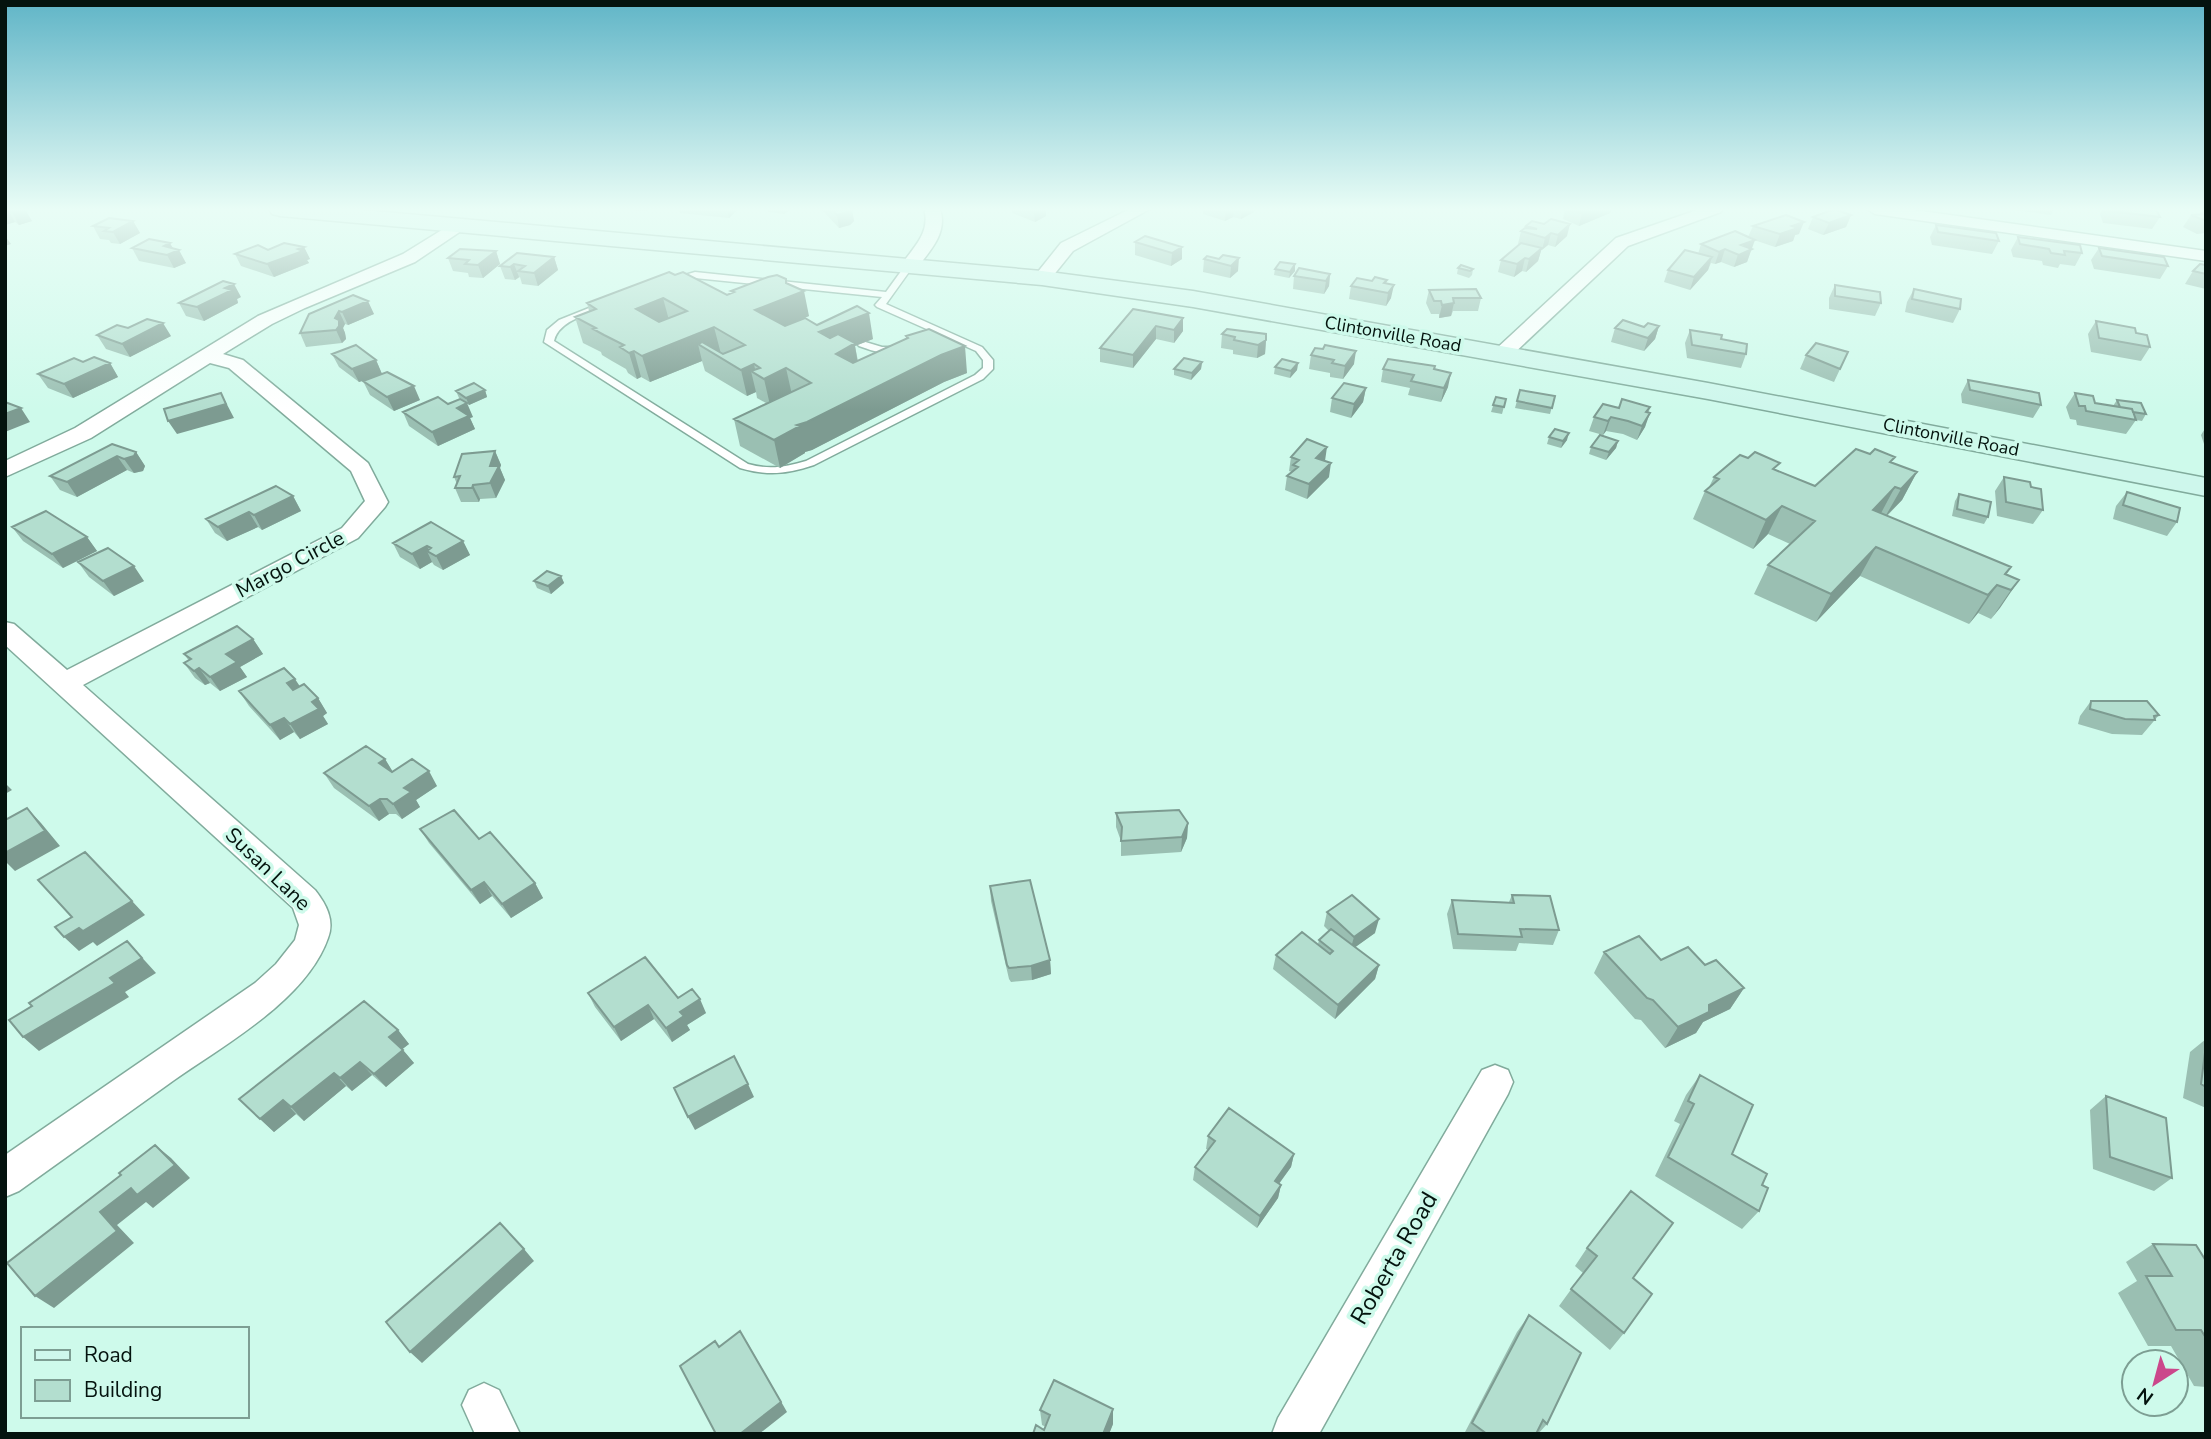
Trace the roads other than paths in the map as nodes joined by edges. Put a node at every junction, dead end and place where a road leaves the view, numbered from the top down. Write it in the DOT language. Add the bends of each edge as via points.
graph roads {
  1 [pos="365,276"];
  2 [pos="690,276"];
  3 [pos="706,276"];
  4 [pos="902,276"];
  5 [pos="1023,276"];
  6 [pos="1585,276"];
  7 [pos="1042,278"];
  8 [pos="663,283"];
  9 [pos="888,295"];
  10 [pos="614,301"];
  11 [pos="862,344"];
  12 [pos="910,347"];
  13 [pos="1503,353"];
  14 [pos="207,356"];
  15 [pos="5,470"];
  16 [pos="2206,487"];
  17 [pos="5,630"];
  18 [pos="65,683"];
  19 [pos="1495,1082"];
  20 [pos="5,1178"];
  21 [pos="1294,1434"];
  1 -- 14 [label="street" via="298,304"];
  2 -- 8 [label="lane"];
  3 -- 9 [label="lane"];
  4 -- 9 [label="lane"];
  5 -- 7 [label="main road, Clintonville Road"];
  6 -- 13 [label="street"];
  7 -- 13 [label="main road, Clintonville Road" via="1194,299"];
  9 -- 10 [label="lane" via="876,307 935,335 979,349 988,360 988,369 810,463 766,473 744,466 549,342 552,330 562,322"];
  11 -- 12 [label="lane" via="881,350"];
  13 -- 16 [label="main road, Clintonville Road"];
  14 -- 15 [label="street" via="83,433"];
  14 -- 18 [label="street, Margo Circle" via="236,364 360,468 377,502 350,533"];
  17 -- 18 [label="street, Susan Lane"];
  18 -- 20 [label="street, Susan Lane" via="304,899 314,914 313,933 305,953 285,978 258,1001"];
  19 -- 21 [label="street, Roberta Road"];
}
